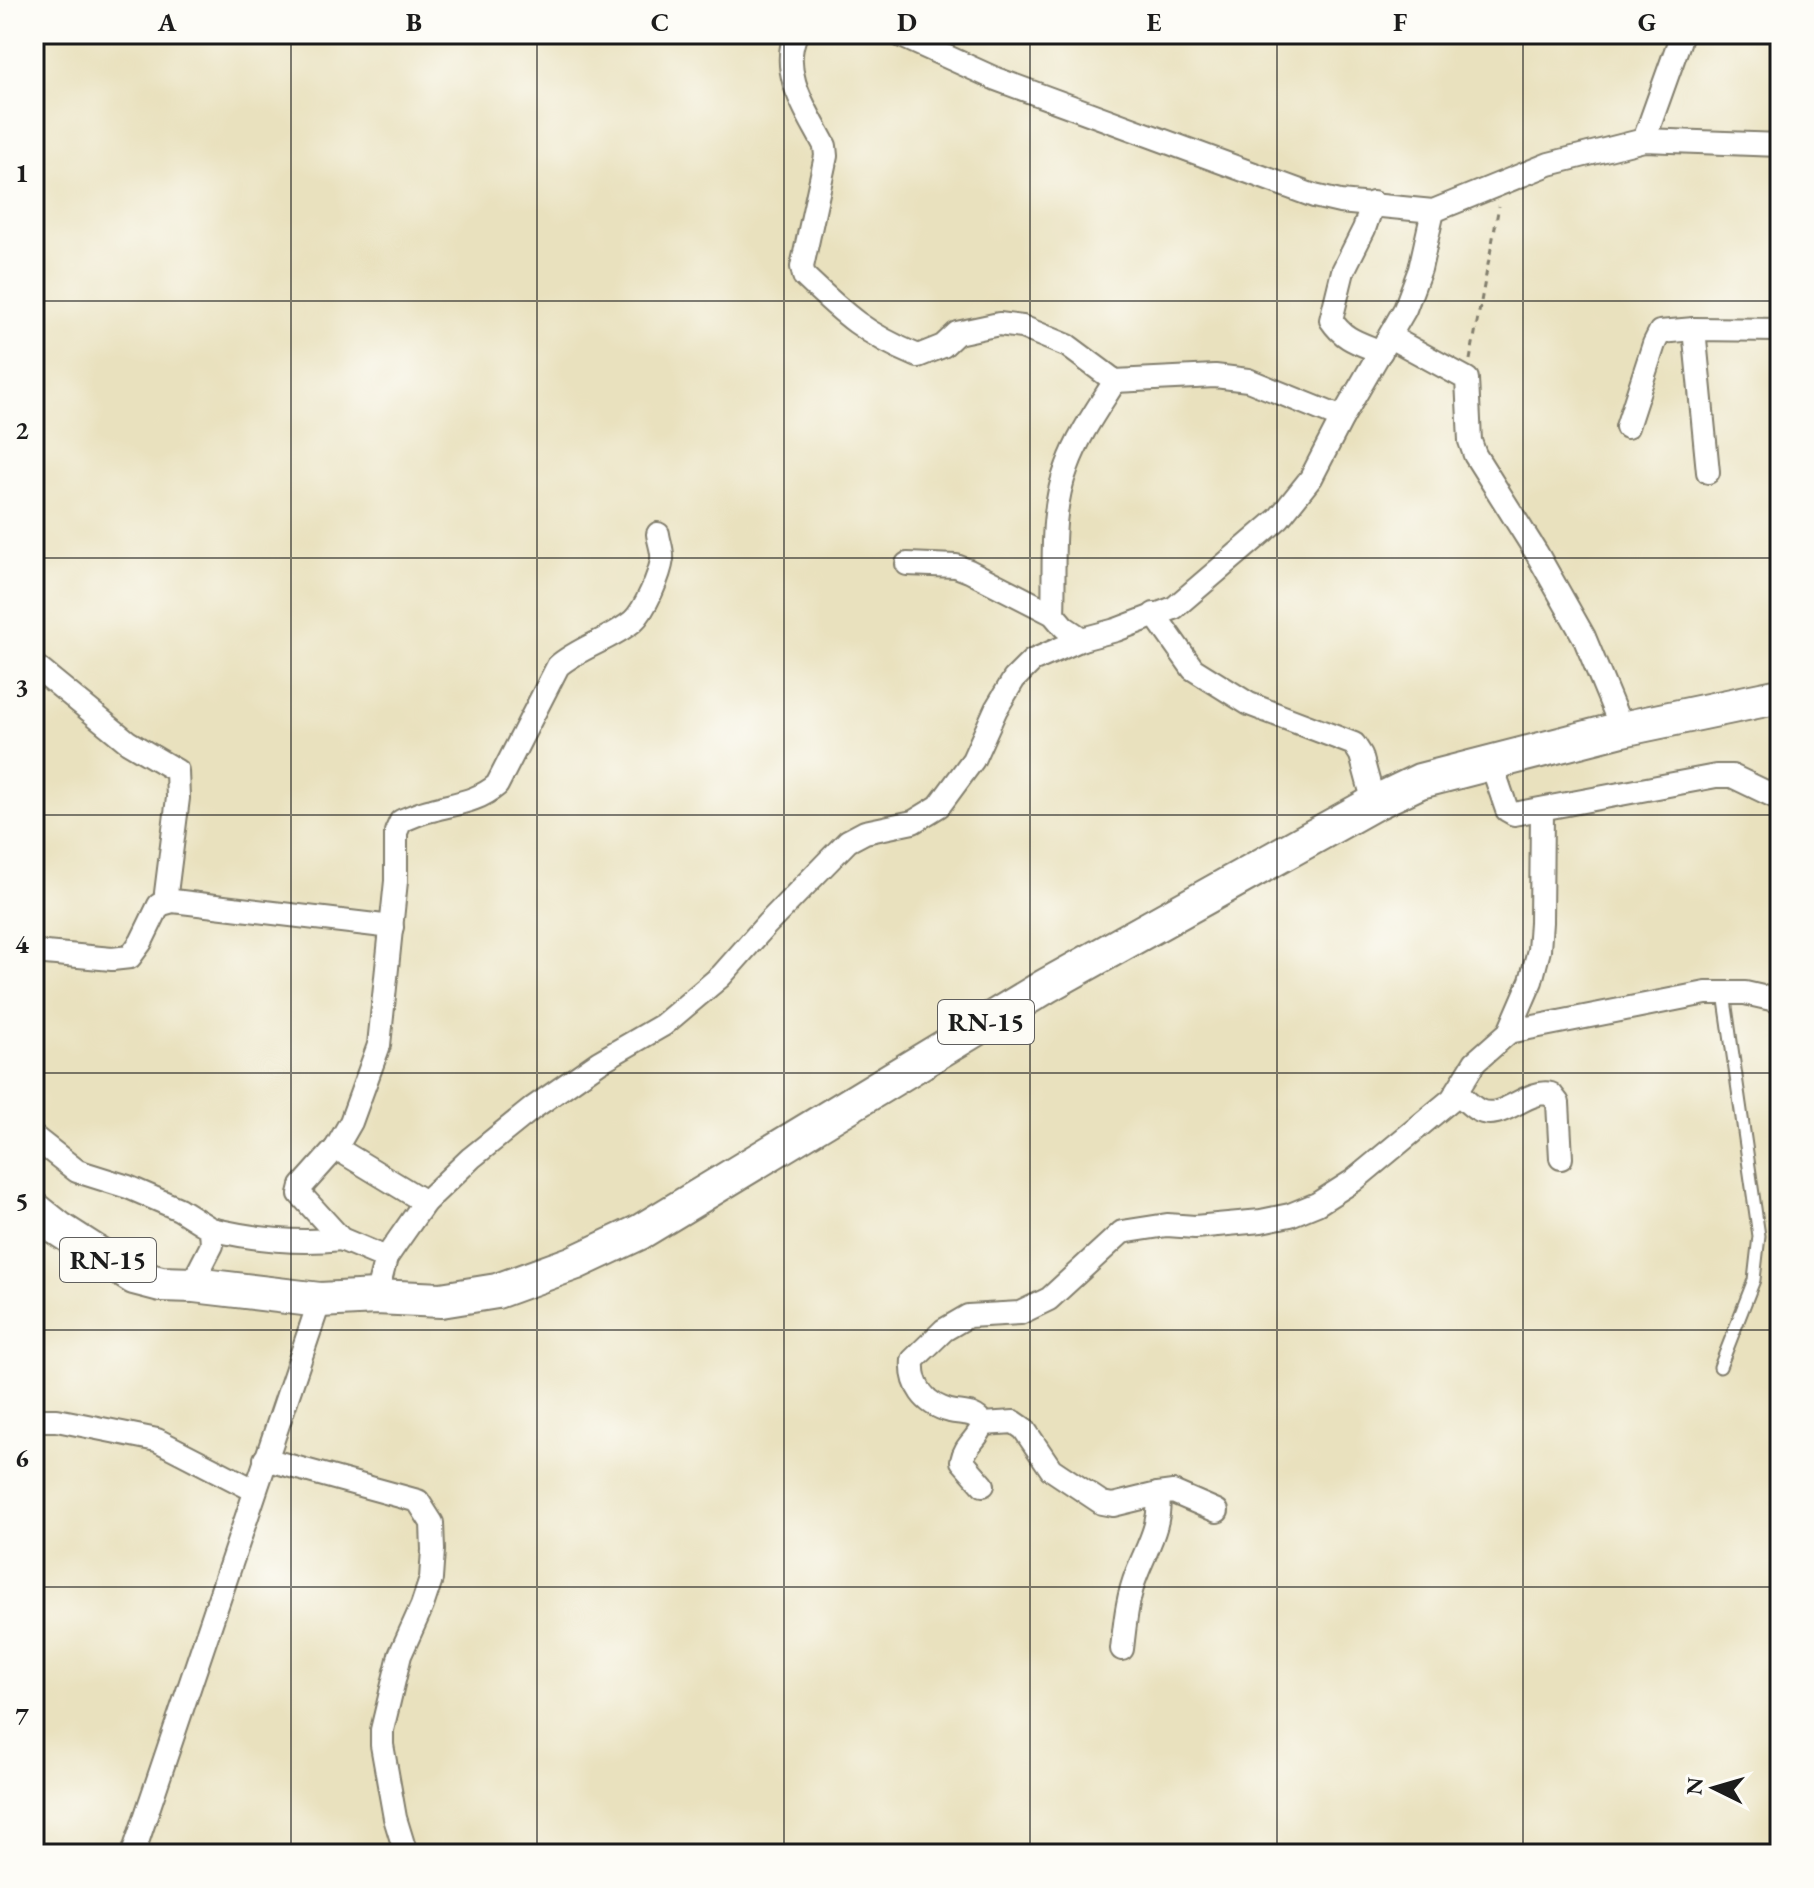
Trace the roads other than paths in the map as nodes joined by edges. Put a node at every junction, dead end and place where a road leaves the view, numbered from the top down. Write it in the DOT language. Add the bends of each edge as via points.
graph roads {
  1 [pos="796,34"];
  2 [pos="897,34"];
  3 [pos="1682,34"];
  4 [pos="1644,140"];
  5 [pos="1780,145"];
  6 [pos="1373,203"];
  7 [pos="1433,211"];
  8 [pos="1694,329"];
  9 [pos="1780,330"];
  10 [pos="1386,344"];
  11 [pos="1115,381"];
  12 [pos="1342,418"];
  13 [pos="1627,427"];
  14 [pos="1708,472"];
  15 [pos="658,534"];
  16 [pos="907,564"];
  17 [pos="1053,614"];
  18 [pos="1154,614"];
  19 [pos="1082,639"];
  20 [pos="34,665"];
  21 [pos="1780,696"];
  22 [pos="1622,729"];
  23 [pos="1491,763"];
  24 [pos="1780,799"];
  25 [pos="1374,803"];
  26 [pos="1542,810"];
  27 [pos="165,901"];
  28 [pos="392,927"];
  29 [pos="34,952"];
  30 [pos="1724,991"];
  31 [pos="1780,1001"];
  32 [pos="1509,1032"];
  33 [pos="1457,1093"];
  34 [pos="34,1137"];
  35 [pos="336,1148"];
  36 [pos="1561,1158"];
  37 [pos="425,1202"];
  38 [pos="34,1209"];
  39 [pos="211,1229"];
  40 [pos="341,1239"];
  41 [pos="386,1258"];
  42 [pos="192,1284"];
  43 [pos="376,1297"];
  44 [pos="320,1300"];
  45 [pos="1720,1367"];
  46 [pos="34,1420"];
  47 [pos="983,1424"];
  48 [pos="265,1459"];
  49 [pos="983,1485"];
  50 [pos="254,1490"];
  51 [pos="1158,1494"];
  52 [pos="1217,1511"];
  53 [pos="1122,1649"];
  54 [pos="133,1854"];
  55 [pos="406,1854"];
  1 -- 11 [label="street" via="790,62 793,83 826,156 804,276 853,323 918,356 943,346 957,333 999,324 1022,327 1068,346"];
  2 -- 6 [label="street" via="996,79 1314,196"];
  3 -- 4 [label="street"];
  4 -- 5 [label="street"];
  4 -- 7 [label="street" via="1549,164"];
  6 -- 7 [label="street"];
  6 -- 10 [label="street" via="1343,271 1331,320 1340,334 1357,344"];
  7 -- 10 [label="street" via="1420,269"];
  8 -- 9 [label="street"];
  8 -- 13 [label="street" via="1660,332"];
  8 -- 14 [label="street"];
  10 -- 12 [label="street"];
  10 -- 22 [label="street" via="1467,379 1475,455 1584,637"];
  11 -- 12 [label="street" via="1215,376 1248,380"];
  11 -- 17 [label="street" via="1066,468 1057,505"];
  12 -- 18 [label="street" via="1311,478 1279,518 1174,608"];
  15 -- 28 [label="street" via="662,557 635,619 558,666 497,785 467,802 401,821 396,832"];
  16 -- 17 [label="street" via="956,566"];
  17 -- 19 [label="street"];
  18 -- 19 [label="street"];
  18 -- 25 [label="street" via="1193,669 1249,704 1354,744"];
  19 -- 37 [label="street" via="1032,661 1014,679 973,760 939,806 913,822 848,841 721,976 663,1025 533,1108"];
  20 -- 27 [label="street" via="128,742 177,771"];
  21 -- 22 [label="main road, RN-15"];
  22 -- 23 [label="main road, RN-15"];
  23 -- 25 [label="main road, RN-15" via="1420,781"];
  23 -- 26 [label="street" via="1507,810 1521,815"];
  24 -- 26 [label="street" via="1732,776 1716,776"];
  25 -- 43 [label="main road, RN-15" via="1046,986 640,1232 497,1291 441,1300"];
  26 -- 32 [label="street" via="1539,950"];
  27 -- 28 [label="street"];
  27 -- 29 [label="street" via="130,957"];
  28 -- 35 [label="street" via="379,1045"];
  30 -- 31 [label="street"];
  30 -- 32 [label="street"];
  30 -- 45 [label="lane" via="1759,1236 1754,1280"];
  32 -- 33 [label="street" via="1475,1062"];
  33 -- 36 [label="street" via="1480,1112 1493,1112 1541,1091 1551,1094 1558,1103"];
  33 -- 47 [label="street" via="1353,1181 1317,1204 1261,1221 1122,1232 1049,1299 1020,1313 968,1316 944,1330 913,1360 916,1388 939,1406 973,1413"];
  34 -- 39 [label="street" via="77,1171 179,1209"];
  35 -- 37 [label="street"];
  35 -- 40 [label="street" via="300,1194"];
  37 -- 41 [label="street"];
  38 -- 42 [label="main road, RN-15" via="134,1277"];
  39 -- 40 [label="street" via="274,1240"];
  39 -- 42 [label="street" via="212,1245"];
  40 -- 41 [label="street"];
  41 -- 43 [label="street"];
  42 -- 44 [label="main road, RN-15"];
  43 -- 44 [label="main road, RN-15"];
  44 -- 48 [label="street"];
  46 -- 50 [label="street" via="157,1440"];
  47 -- 49 [label="street" via="964,1449 962,1461"];
  47 -- 51 [label="street" via="1014,1422 1051,1469 1102,1503"];
  48 -- 50 [label="street"];
  48 -- 55 [label="street" via="418,1501 432,1523 431,1579 400,1655 382,1730"];
  50 -- 54 [label="street"];
  51 -- 52 [label="street" via="1173,1492"];
  51 -- 53 [label="street" via="1160,1509 1136,1575"];
}
